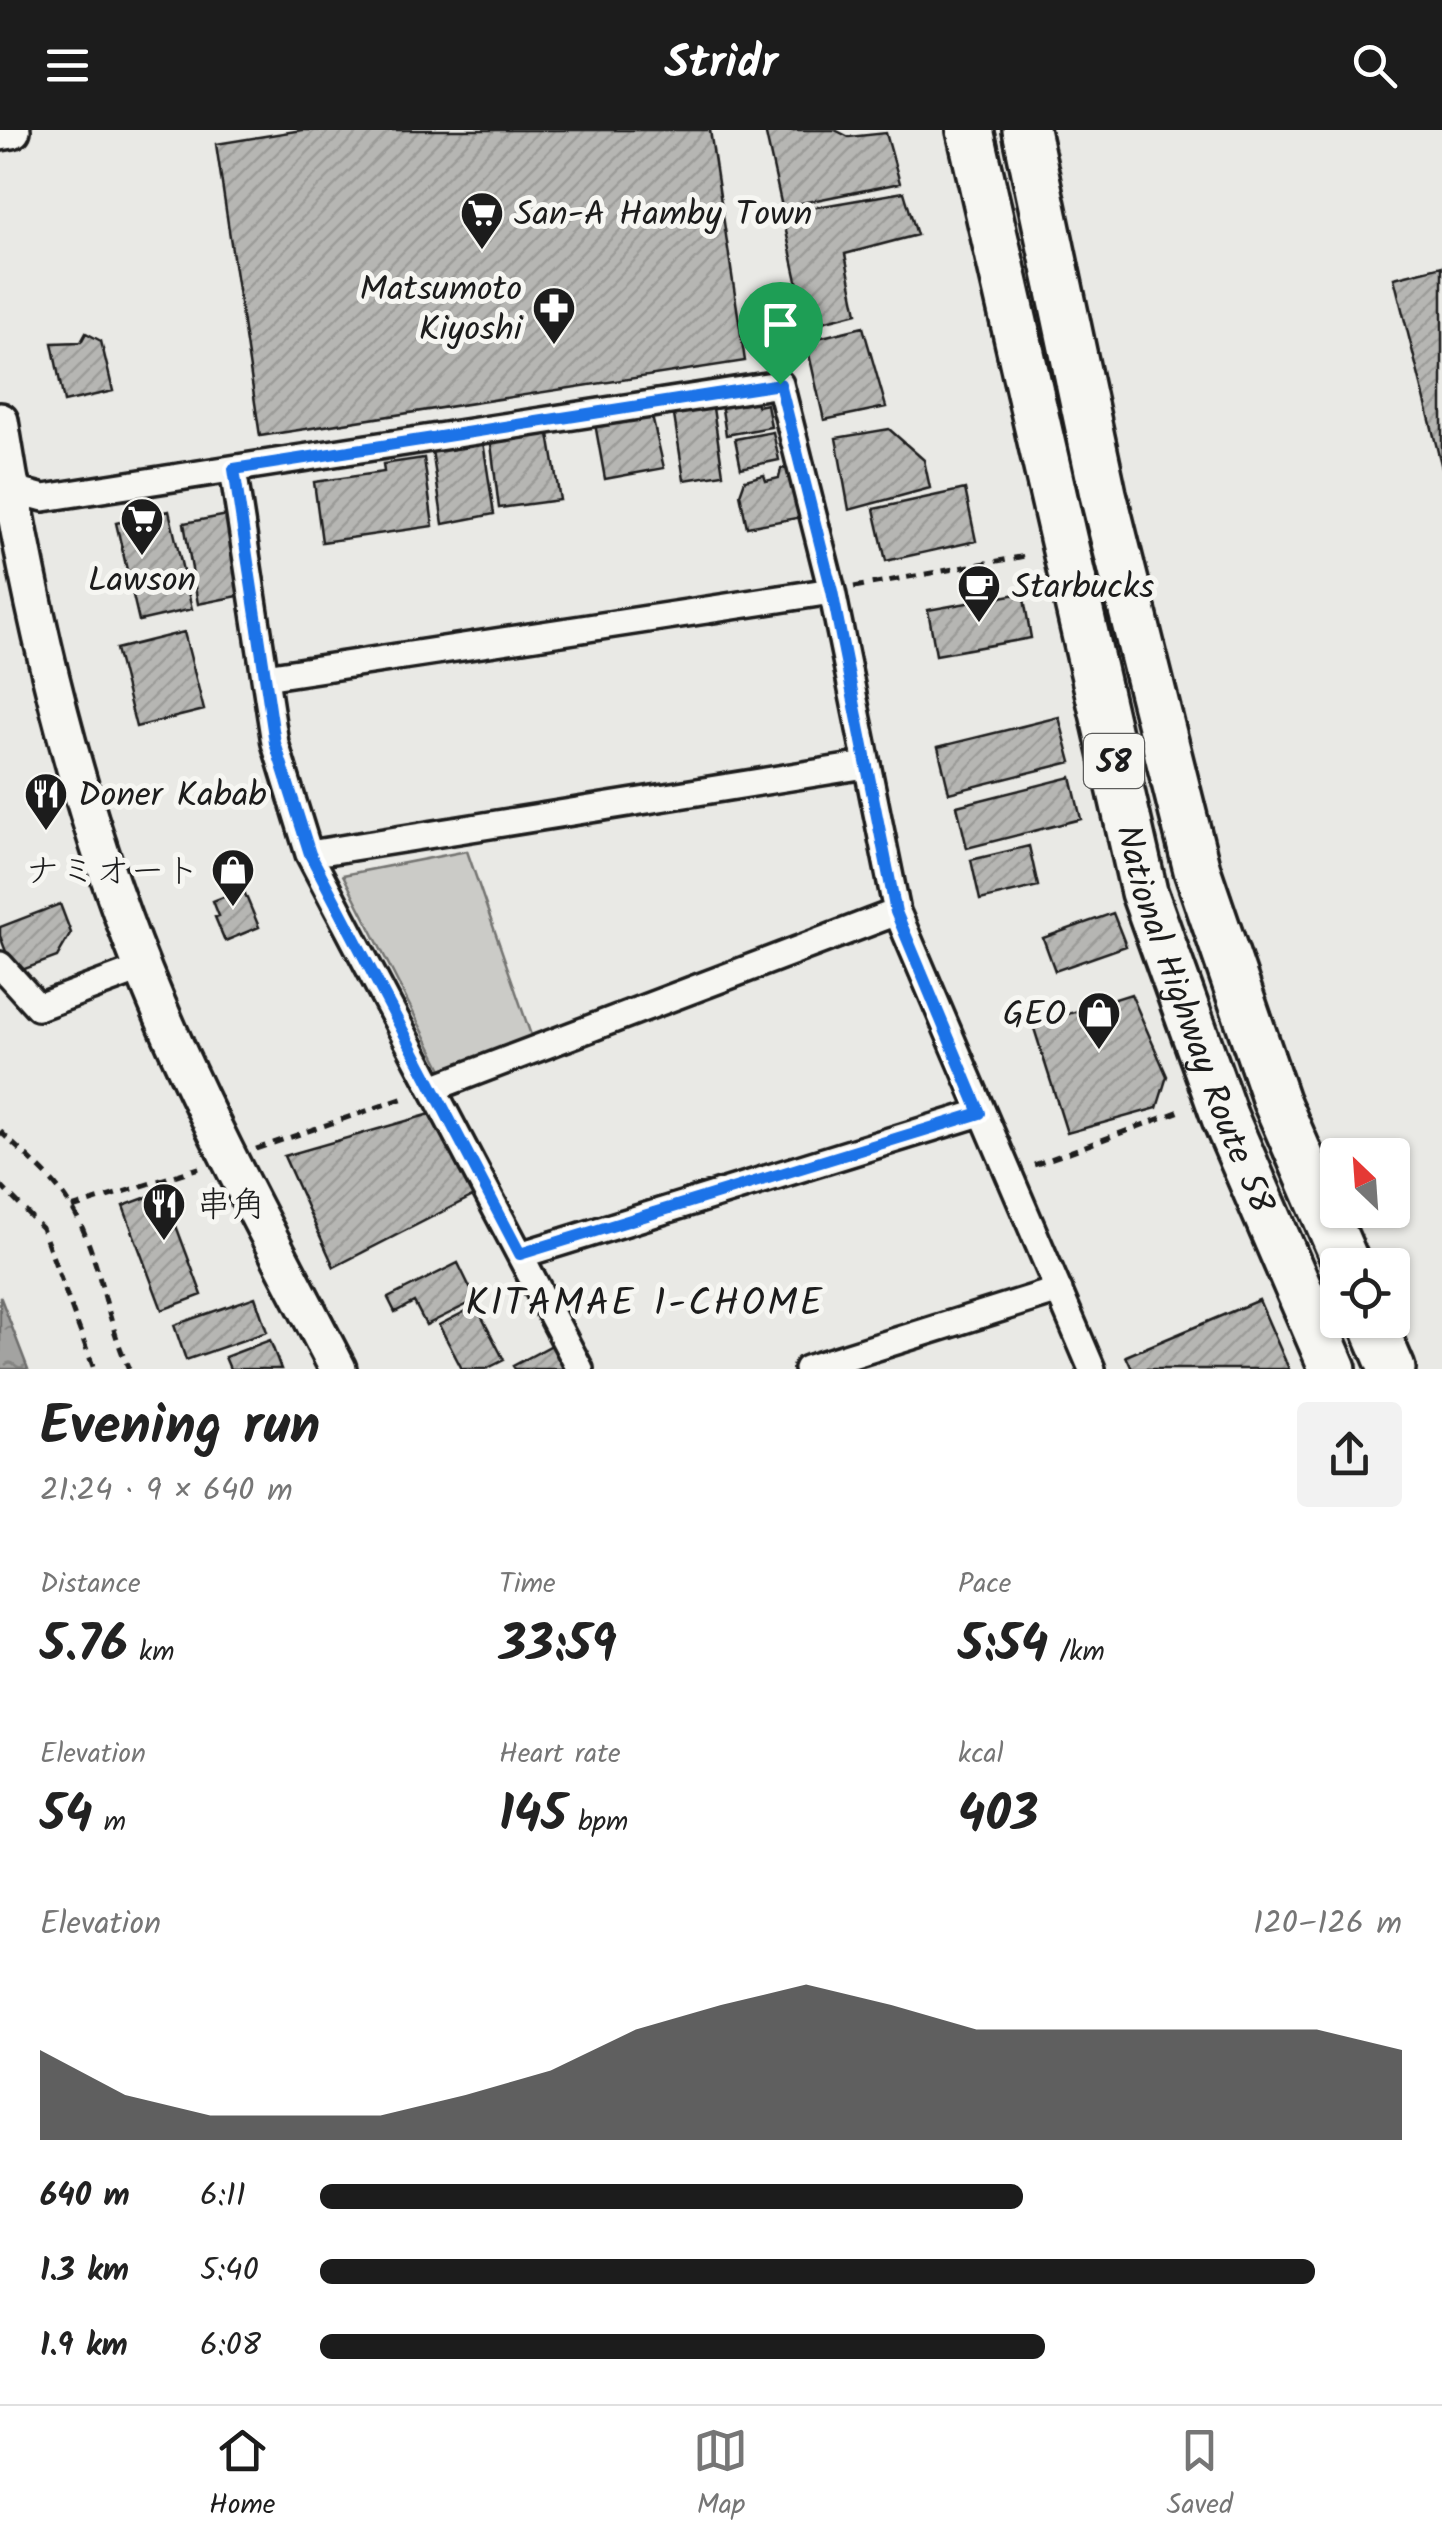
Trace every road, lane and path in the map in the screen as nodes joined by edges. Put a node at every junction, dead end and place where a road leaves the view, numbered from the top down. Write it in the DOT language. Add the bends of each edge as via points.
graph roads {
  1 [pos="12,130"];
  2 [pos="970,130"];
  3 [pos="1026,130"];
  4 [pos="0,132"];
  5 [pos="0,421"];
  6 [pos="234,469"];
  7 [pos="8,504"];
  8 [pos="1031,555"];
  9 [pos="832,591"];
  10 [pos="265,676"];
  11 [pos="866,765"];
  12 [pos="310,854"];
  13 [pos="896,912"];
  14 [pos="0,964"];
  15 [pos="143,968"];
  16 [pos="433,1088"];
  17 [pos="1191,1108"];
  18 [pos="980,1113"];
  19 [pos="0,1131"];
  20 [pos="1008,1175"];
  21 [pos="0,1185"];
  22 [pos="1340,1248"];
  23 [pos="520,1254"];
  24 [pos="1059,1290"];
  25 [pos="1379,1338"];
  26 [pos="94,1369"];
  27 [pos="128,1369"];
  28 [pos="338,1369"];
  29 [pos="580,1369"];
  30 [pos="807,1369"];
  31 [pos="1092,1369"];
  32 [pos="1333,1369"];
  33 [pos="1392,1369"];
  1 -- 4 [label="street"];
  2 -- 32 [label="highway, National Highway Route 58 / 58" via="1144,892 1225,1118"];
  3 -- 22 [label="highway, National Highway Route 58 / 58" via="1103,494 1197,870 1276,1101"];
  5 -- 7 [label="street"];
  6 -- 7 [label="street"];
  6 -- 9 [label="street" via="780,384"];
  6 -- 10 [label="street"];
  7 -- 15 [label="street" via="108,876"];
  8 -- 9 [label="path"];
  9 -- 10 [label="street"];
  9 -- 11 [label="street"];
  10 -- 12 [label="street" via="275,743"];
  11 -- 12 [label="street"];
  11 -- 13 [label="street"];
  12 -- 16 [label="street"];
  13 -- 16 [label="street"];
  13 -- 18 [label="street"];
  14 -- 15 [label="street" via="38,1007"];
  15 -- 28 [label="street" via="217,1134"];
  16 -- 23 [label="street"];
  17 -- 20 [label="path"];
  18 -- 20 [label="street"];
  18 -- 23 [label="street"];
  19 -- 27 [label="path" via="72,1208"];
  20 -- 24 [label="street"];
  21 -- 26 [label="path" via="42,1228"];
  23 -- 29 [label="street"];
  24 -- 30 [label="street"];
  24 -- 31 [label="street"];
  25 -- 33 [label="highway"];
}
